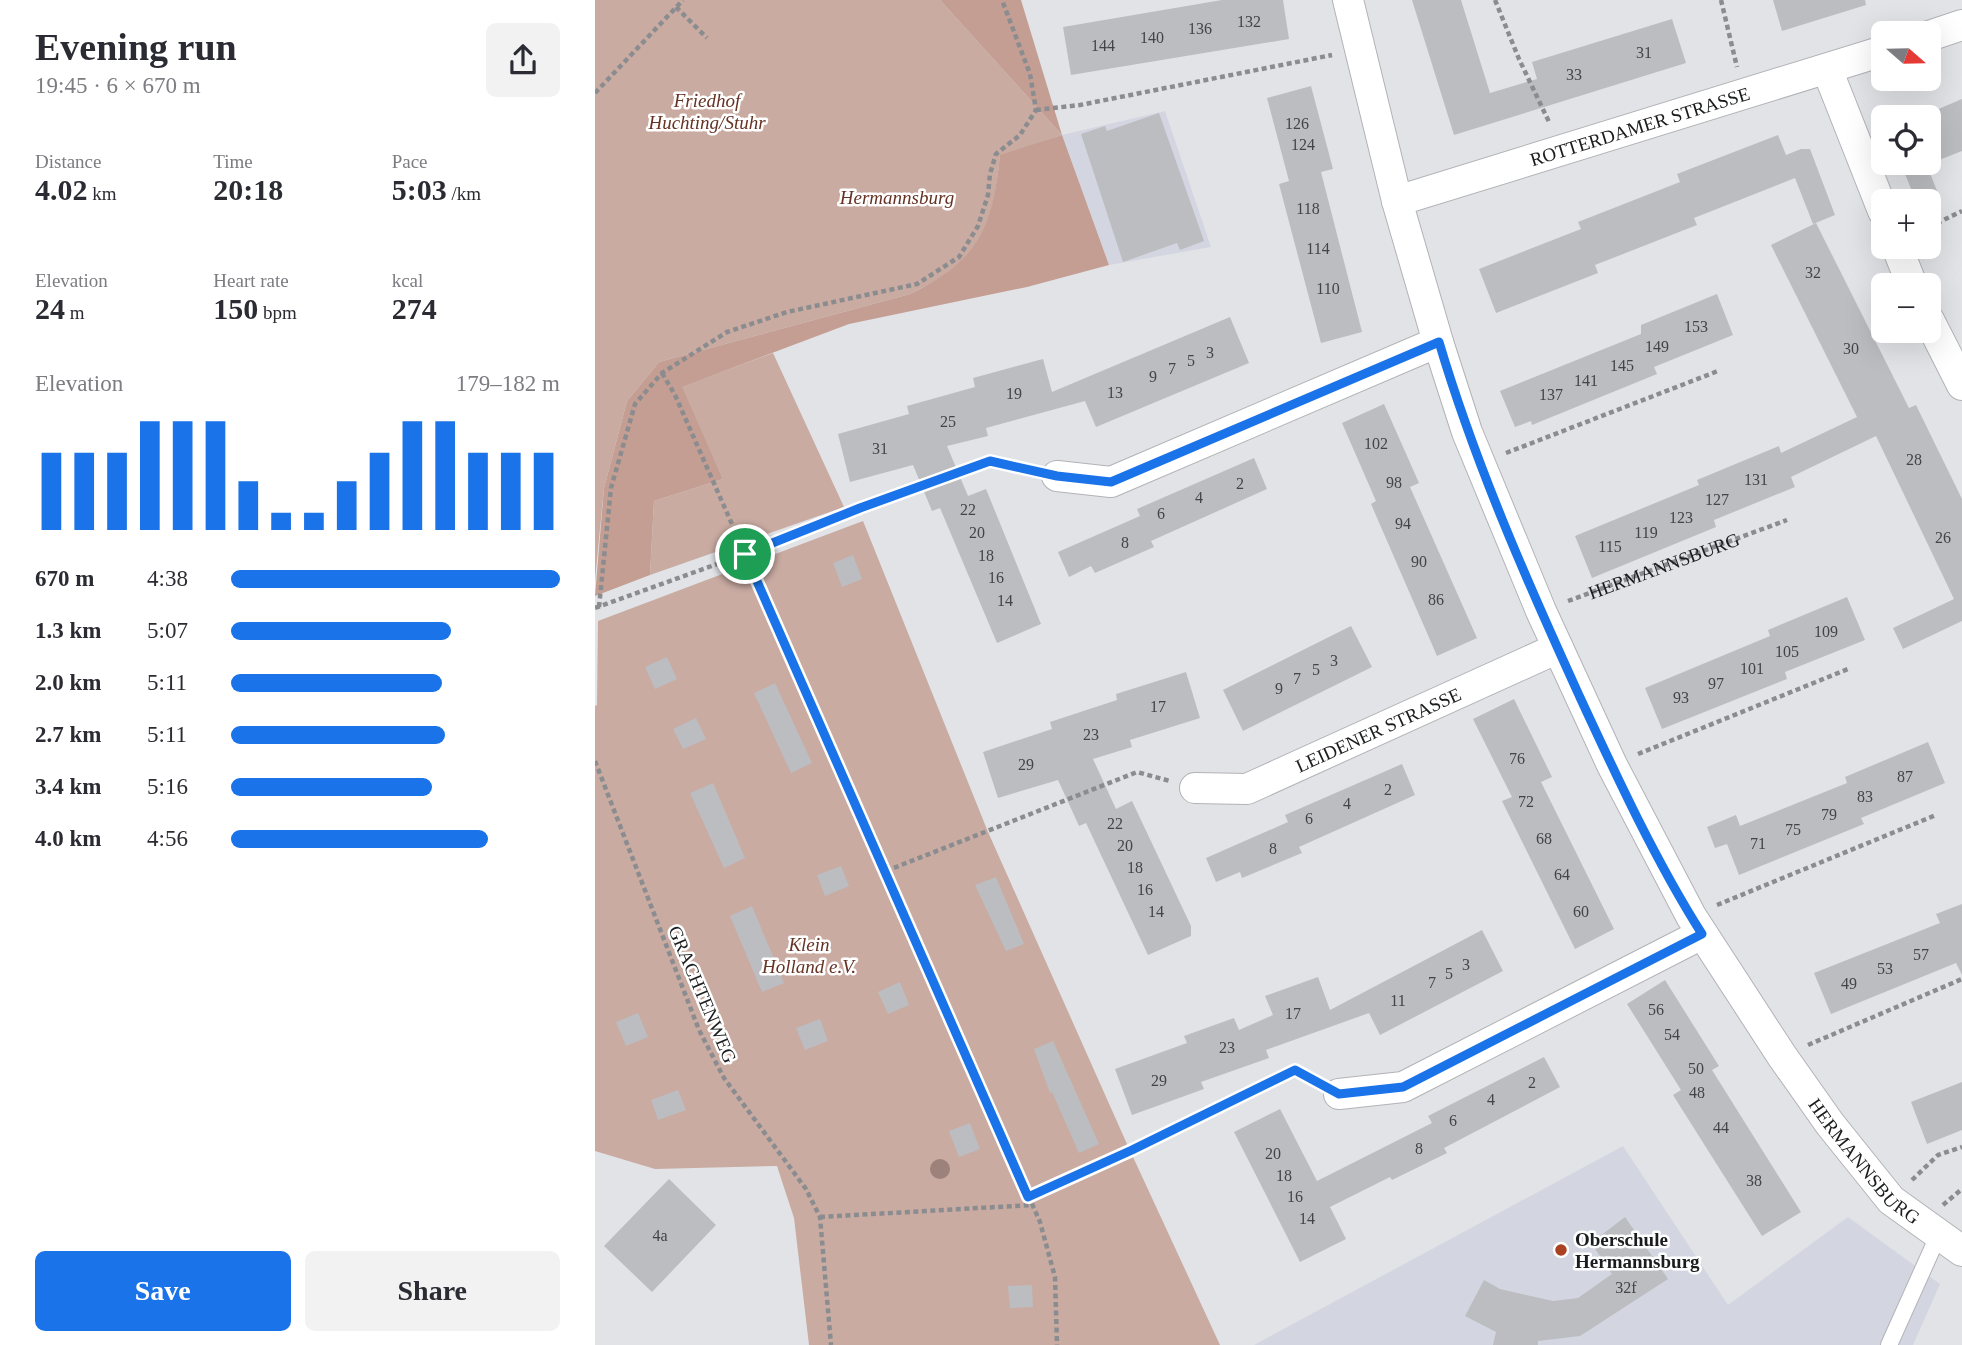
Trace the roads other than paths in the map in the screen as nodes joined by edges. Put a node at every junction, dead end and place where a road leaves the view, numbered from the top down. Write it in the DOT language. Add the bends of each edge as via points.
graph roads {
  1 [pos="1348,0"];
  2 [pos="1962,25"];
  3 [pos="1941,32"];
  4 [pos="1871,55"];
  5 [pos="1826,69"];
  6 [pos="1874,189"];
  7 [pos="1397,201"];
  8 [pos="1439,342"];
  9 [pos="1941,343"];
  10 [pos="1962,385"];
  11 [pos="1057,476"];
  12 [pos="1558,648"];
  13 [pos="1195,788"];
  14 [pos="1697,925"];
  15 [pos="1339,1094"];
  16 [pos="1950,1244"];
  17 [pos="1888,1345"];
  1 -- 7 [label="street, HERMANNSBURG"];
  2 -- 3 [label="street"];
  4 -- 5 [label="street, ROTTERDAMER STRASSE"];
  5 -- 6 [label="street"];
  5 -- 7 [label="street, ROTTERDAMER STRASSE"];
  7 -- 8 [label="street, HERMANNSBURG"];
  8 -- 11 [label="street" via="1111,482"];
  8 -- 12 [label="street, HERMANNSBURG" via="1479,464"];
  9 -- 10 [label="street"];
  12 -- 13 [label="street, LEIDENER STRASSE" via="1247,789"];
  12 -- 14 [label="street, HERMANNSBURG" via="1612,765"];
  14 -- 15 [label="street" via="1403,1087"];
  14 -- 16 [label="street, HERMANNSBURG" via="1830,1124 1891,1200"];
  16 -- 17 [label="lane"];
}
